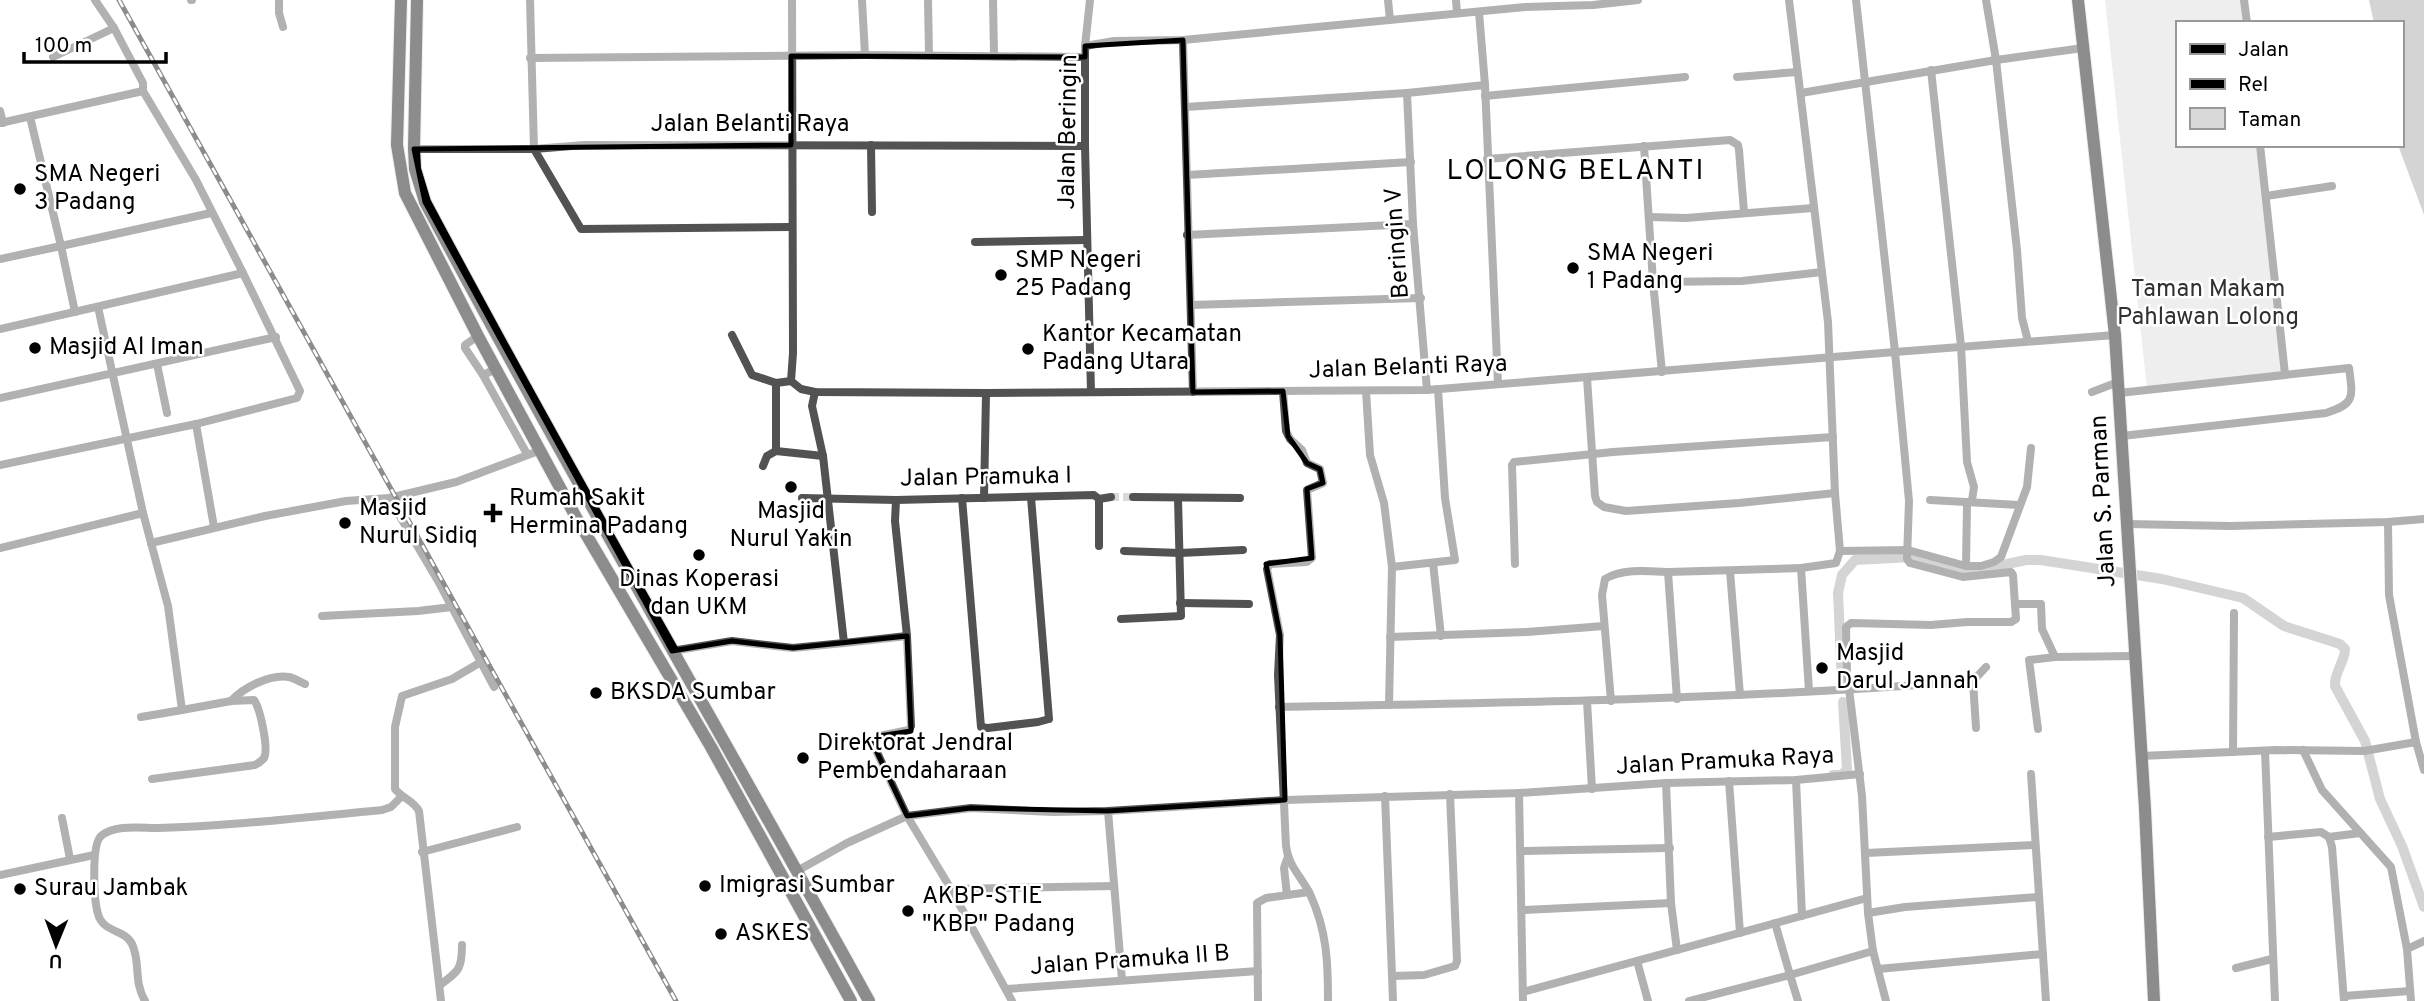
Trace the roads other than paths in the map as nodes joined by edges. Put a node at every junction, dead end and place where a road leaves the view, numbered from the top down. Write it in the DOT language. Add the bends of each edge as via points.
graph roads {
  1 [pos="94,0"];
  2 [pos="279,0"];
  3 [pos="401,0"];
  4 [pos="417,0"];
  5 [pos="530,0"];
  6 [pos="792,0"];
  7 [pos="862,0"];
  8 [pos="928,0"];
  9 [pos="993,0"];
  10 [pos="1090,0"];
  11 [pos="1388,0"];
  12 [pos="1456,0"];
  13 [pos="1638,0"];
  14 [pos="1789,0"];
  15 [pos="1856,0"];
  16 [pos="1986,0"];
  17 [pos="2078,0"];
  18 [pos="2244,0"];
  19 [pos="1592,2"];
  20 [pos="1525,3"];
  21 [pos="1479,12"];
  22 [pos="1457,13"];
  23 [pos="1390,20"];
  24 [pos="2247,21"];
  25 [pos="283,27"];
  26 [pos="114,28"];
  27 [pos="1183,40"];
  28 [pos="1085,46"];
  29 [pos="2083,48"];
  30 [pos="865,54"];
  31 [pos="929,55"];
  32 [pos="994,55"];
  33 [pos="792,56"];
  34 [pos="53,57"];
  35 [pos="1085,57"];
  36 [pos="530,58"];
  37 [pos="1996,60"];
  38 [pos="1931,71"];
  39 [pos="1797,72"];
  40 [pos="1685,77"];
  41 [pos="1737,77"];
  42 [pos="1865,83"];
  43 [pos="1485,85"];
  44 [pos="143,91"];
  45 [pos="1407,93"];
  46 [pos="1801,93"];
  47 [pos="1485,96"];
  48 [pos="1185,107"];
  49 [pos="0,111"];
  50 [pos="30,117"];
  51 [pos="1,123"];
  52 [pos="791,145"];
  53 [pos="871,145"];
  54 [pos="1085,146"];
  55 [pos="1644,146"];
  56 [pos="2260,147"];
  57 [pos="414,149"];
  58 [pos="534,149"];
  59 [pos="1487,159"];
  60 [pos="1412,162"];
  61 [pos="1187,175"];
  62 [pos="2332,186"];
  63 [pos="2266,196"];
  64 [pos="1813,208"];
  65 [pos="872,212"];
  66 [pos="1744,212"];
  67 [pos="211,213"];
  68 [pos="1649,217"];
  69 [pos="1413,224"];
  70 [pos="792,228"];
  71 [pos="1187,234"];
  72 [pos="1086,240"];
  73 [pos="975,242"];
  74 [pos="61,246"];
  75 [pos="0,259"];
  76 [pos="1822,272"];
  77 [pos="243,273"];
  78 [pos="1653,282"];
  79 [pos="1421,298"];
  80 [pos="1191,305"];
  81 [pos="98,307"];
  82 [pos="75,312"];
  83 [pos="0,329"];
  84 [pos="732,335"];
  85 [pos="2115,335"];
  86 [pos="478,336"];
  87 [pos="276,337"];
  88 [pos="2028,341"];
  89 [pos="1961,346"];
  90 [pos="1895,352"];
  91 [pos="1830,358"];
  92 [pos="157,365"];
  93 [pos="496,369"];
  94 [pos="1662,372"];
  95 [pos="113,373"];
  96 [pos="2285,374"];
  97 [pos="482,376"];
  98 [pos="1587,378"];
  99 [pos="791,381"];
  100 [pos="776,383"];
  101 [pos="1498,384"];
  102 [pos="2119,388"];
  103 [pos="1438,389"];
  104 [pos="1427,390"];
  105 [pos="1283,391"];
  106 [pos="1366,391"];
  107 [pos="815,392"];
  108 [pos="1091,392"];
  109 [pos="1193,392"];
  110 [pos="2092,392"];
  111 [pos="986,393"];
  112 [pos="0,398"];
  113 [pos="167,413"];
  114 [pos="196,424"];
  115 [pos="2122,436"];
  116 [pos="1833,437"];
  117 [pos="128,439"];
  118 [pos="2031,448"];
  119 [pos="541,450"];
  120 [pos="776,451"];
  121 [pos="527,454"];
  122 [pos="1593,455"];
  123 [pos="823,456"];
  124 [pos="0,465"];
  125 [pos="763,466"];
  126 [pos="1835,493"];
  127 [pos="1031,497"];
  128 [pos="1111,497"];
  129 [pos="1133,497"];
  130 [pos="389,498"];
  131 [pos="802,498"];
  132 [pos="984,498"];
  133 [pos="1178,498"];
  134 [pos="1240,498"];
  135 [pos="962,499"];
  136 [pos="1099,499"];
  137 [pos="826,500"];
  138 [pos="896,500"];
  139 [pos="1930,500"];
  140 [pos="1967,504"];
  141 [pos="2019,505"];
  142 [pos="143,513"];
  143 [pos="2388,522"];
  144 [pos="2423,522"];
  145 [pos="2127,524"];
  146 [pos="214,527"];
  147 [pos="151,543"];
  148 [pos="1099,546"];
  149 [pos="0,548"];
  150 [pos="1243,550"];
  151 [pos="1124,551"];
  152 [pos="1840,551"];
  153 [pos="1180,553"];
  154 [pos="1907,553"];
  155 [pos="1433,563"];
  156 [pos="1515,564"];
  157 [pos="623,565"];
  158 [pos="1966,566"];
  159 [pos="1392,567"];
  160 [pos="1801,568"];
  161 [pos="1730,571"];
  162 [pos="1668,572"];
  163 [pos="608,574"];
  164 [pos="1180,603"];
  165 [pos="1249,604"];
  166 [pos="2016,604"];
  167 [pos="452,607"];
  168 [pos="2234,613"];
  169 [pos="322,616"];
  170 [pos="1121,619"];
  171 [pos="1604,626"];
  172 [pos="907,636"];
  173 [pos="1441,636"];
  174 [pos="1390,637"];
  175 [pos="844,642"];
  176 [pos="671,651"];
  177 [pos="2134,656"];
  178 [pos="2055,657"];
  179 [pos="481,662"];
  180 [pos="1986,667"];
  181 [pos="1973,681"];
  182 [pos="305,684"];
  183 [pos="494,687"];
  184 [pos="1848,689"];
  185 [pos="1809,691"];
  186 [pos="1740,695"];
  187 [pos="1677,699"];
  188 [pos="231,701"];
  189 [pos="1587,701"];
  190 [pos="1611,701"];
  191 [pos="1389,705"];
  192 [pos="1279,707"];
  193 [pos="182,710"];
  194 [pos="141,717"];
  195 [pos="1976,728"];
  196 [pos="2038,729"];
  197 [pos="2416,742"];
  198 [pos="2303,750"];
  199 [pos="2264,751"];
  200 [pos="2233,752"];
  201 [pos="2141,756"];
  202 [pos="2424,770"];
  203 [pos="1860,774"];
  204 [pos="2031,774"];
  205 [pos="152,779"];
  206 [pos="1796,780"];
  207 [pos="1729,781"];
  208 [pos="1666,783"];
  209 [pos="1592,789"];
  210 [pos="1519,793"];
  211 [pos="1450,794"];
  212 [pos="402,796"];
  213 [pos="1385,796"];
  214 [pos="1285,800"];
  215 [pos="1108,811"];
  216 [pos="907,816"];
  217 [pos="62,818"];
  218 [pos="517,827"];
  219 [pos="2360,833"];
  220 [pos="2268,837"];
  221 [pos="2329,837"];
  222 [pos="2035,845"];
  223 [pos="1670,848"];
  224 [pos="1521,851"];
  225 [pos="422,852"];
  226 [pos="1866,853"];
  227 [pos="94,855"];
  228 [pos="69,859"];
  229 [pos="1287,859"];
  230 [pos="797,871"];
  231 [pos="0,875"];
  232 [pos="1114,886"];
  233 [pos="951,889"];
  234 [pos="1309,892"];
  235 [pos="1287,895"];
  236 [pos="2038,897"];
  237 [pos="1867,898"];
  238 [pos="1671,903"];
  239 [pos="1523,910"];
  240 [pos="1868,913"];
  241 [pos="1802,916"];
  242 [pos="1775,923"];
  243 [pos="1740,933"];
  244 [pos="2424,941"];
  245 [pos="462,945"];
  246 [pos="2407,949"];
  247 [pos="1678,950"];
  248 [pos="1873,951"];
  249 [pos="2043,954"];
  250 [pos="2272,959"];
  251 [pos="1637,961"];
  252 [pos="2236,968"];
  253 [pos="1878,969"];
  254 [pos="1258,971"];
  255 [pos="1790,975"];
  256 [pos="1392,976"];
  257 [pos="1122,980"];
  258 [pos="440,985"];
  259 [pos="1006,989"];
  260 [pos="2410,991"];
  261 [pos="1523,997"];
  262 [pos="1717,998"];
  263 [pos="2344,999"];
  264 [pos="145,1001"];
  265 [pos="441,1001"];
  266 [pos="851,1001"];
  267 [pos="869,1001"];
  268 [pos="1012,1001"];
  269 [pos="1258,1001"];
  270 [pos="1328,1001"];
  271 [pos="1393,1001"];
  272 [pos="1648,1001"];
  273 [pos="1689,1001"];
  274 [pos="1798,1001"];
  275 [pos="1886,1001"];
  276 [pos="2046,1001"];
  277 [pos="2154,1001"];
  278 [pos="2275,1001"];
  279 [pos="2410,1001"];
  1 -- 26 [label="street"];
  2 -- 25 [label="street"];
  3 -- 86 [label="main road" via="397,145 405,192"];
  4 -- 57 [label="main road"];
  5 -- 36 [label="street"];
  6 -- 33 [label="street"];
  7 -- 30 [label="street"];
  8 -- 31 [label="street"];
  9 -- 32 [label="street"];
  10 -- 28 [label="street"];
  11 -- 23 [label="street"];
  12 -- 22 [label="street"];
  13 -- 19 [label="street, Jalan Beringin"];
  14 -- 39 [label="street"];
  15 -- 42 [label="street"];
  16 -- 37 [label="street"];
  17 -- 29 [label="main road, Jalan S. Parman"];
  18 -- 24 [label="street"];
  19 -- 20 [label="street, Jalan Beringin"];
  20 -- 21 [label="street, Jalan Beringin"];
  21 -- 22 [label="street, Jalan Beringin"];
  21 -- 43 [label="street"];
  22 -- 23 [label="street, Jalan Beringin"];
  23 -- 27 [label="street, Jalan Beringin"];
  26 -- 34 [label="street"];
  26 -- 44 [label="street"];
  27 -- 28 [label="street, Jalan Beringin"];
  27 -- 48 [label="street"];
  28 -- 35 [label="street, Jalan Beringin"];
  29 -- 37 [label="street"];
  29 -- 85 [label="main road, Jalan S. Parman"];
  30 -- 31 [label="street"];
  30 -- 33 [label="street"];
  31 -- 32 [label="street"];
  32 -- 35 [label="street"];
  33 -- 36 [label="street"];
  33 -- 52 [label="street"];
  35 -- 54 [label="street, Jalan Beringin"];
  36 -- 58 [label="street"];
  37 -- 38 [label="street"];
  37 -- 88 [label="street" via="2021,318"];
  38 -- 42 [label="street"];
  38 -- 89 [label="street"];
  39 -- 41 [label="street"];
  39 -- 46 [label="street"];
  40 -- 47 [label="street"];
  42 -- 46 [label="street"];
  42 -- 90 [label="street"];
  43 -- 45 [label="street"];
  43 -- 47 [label="street"];
  44 -- 50 [label="street"];
  44 -- 67 [label="street"];
  45 -- 48 [label="street"];
  45 -- 60 [label="street, Beringin V"];
  46 -- 64 [label="street"];
  47 -- 59 [label="street"];
  48 -- 61 [label="street"];
  49 -- 51 [label="street"];
  50 -- 51 [label="street"];
  50 -- 74 [label="street"];
  52 -- 53 [label="street, Jalan Belanti Raya"];
  52 -- 58 [label="street, Jalan Belanti Raya"];
  52 -- 70 [label="street"];
  53 -- 54 [label="street, Jalan Belanti Raya"];
  53 -- 65 [label="street"];
  54 -- 72 [label="street, Jalan Beringin"];
  55 -- 59 [label="street"];
  55 -- 66 [label="street" via="1734,142 1740,149"];
  55 -- 68 [label="street"];
  56 -- 63 [label="street"];
  57 -- 58 [label="street, Jalan Belanti Raya"];
  57 -- 157 [label="main road" via="425,202"];
  58 -- 70 [label="street" via="579,226 587,231"];
  59 -- 101 [label="street"];
  60 -- 61 [label="street"];
  60 -- 69 [label="street, Beringin V"];
  61 -- 71 [label="street"];
  62 -- 63 [label="street"];
  63 -- 96 [label="street"];
  64 -- 66 [label="street"];
  64 -- 76 [label="street"];
  66 -- 68 [label="street"];
  67 -- 74 [label="street"];
  67 -- 77 [label="street"];
  68 -- 78 [label="street"];
  69 -- 71 [label="street"];
  69 -- 79 [label="street, Beringin V"];
  70 -- 99 [label="street"];
  71 -- 80 [label="street"];
  72 -- 73 [label="street"];
  72 -- 108 [label="street, Jalan Beringin"];
  74 -- 75 [label="street"];
  74 -- 82 [label="street"];
  76 -- 78 [label="street" via="1742,281"];
  76 -- 91 [label="street"];
  77 -- 81 [label="street"];
  77 -- 87 [label="street"];
  78 -- 94 [label="street"];
  79 -- 80 [label="street"];
  79 -- 104 [label="street, Beringin V"];
  80 -- 109 [label="street"];
  81 -- 82 [label="street"];
  81 -- 95 [label="street"];
  82 -- 83 [label="street"];
  84 -- 100 [label="street" via="752,375"];
  85 -- 88 [label="street, Jalan Belanti Raya"];
  85 -- 102 [label="main road, Jalan S. Parman"];
  86 -- 93 [label="main road"];
  86 -- 97 [label="street" via="465,346"];
  87 -- 92 [label="street"];
  87 -- 114 [label="street" via="300,391 297,398"];
  88 -- 89 [label="street, Jalan Belanti Raya"];
  89 -- 90 [label="street, Jalan Belanti Raya"];
  89 -- 140 [label="street" via="1967,462 1974,487"];
  90 -- 91 [label="street, Jalan Belanti Raya"];
  90 -- 154 [label="street" via="1909,501"];
  91 -- 94 [label="street, Jalan Belanti Raya"];
  91 -- 116 [label="street"];
  92 -- 95 [label="street"];
  92 -- 113 [label="street"];
  93 -- 97 [label="street"];
  93 -- 119 [label="main road"];
  94 -- 98 [label="street, Jalan Belanti Raya"];
  95 -- 112 [label="street"];
  95 -- 117 [label="street"];
  96 -- 102 [label="street"];
  96 -- 115 [label="street" via="2349,369 2350,399 2344,407 2326,412"];
  97 -- 121 [label="street"];
  98 -- 101 [label="street, Jalan Belanti Raya"];
  98 -- 122 [label="street"];
  99 -- 100 [label="street"];
  99 -- 107 [label="street"];
  100 -- 120 [label="street"];
  101 -- 103 [label="street, Jalan Belanti Raya"];
  102 -- 110 [label="street"];
  102 -- 115 [label="main road, Jalan S. Parman"];
  103 -- 104 [label="street, Jalan Belanti Raya"];
  103 -- 155 [label="street" via="1445,498 1455,558"];
  104 -- 106 [label="street, Jalan Belanti Raya"];
  105 -- 106 [label="street, Jalan Belanti Raya"];
  105 -- 109 [label="street, Jalan Belanti Raya"];
  105 -- 192 [label="street" via="1288,436 1307,463 1320,469 1323,483 1307,490 1312,558 1268,566 1280,635"];
  106 -- 159 [label="street" via="1370,455 1384,503"];
  107 -- 111 [label="street, Jalan Belanti Raya"];
  107 -- 123 [label="street" via="812,406"];
  108 -- 109 [label="street, Jalan Belanti Raya"];
  108 -- 111 [label="street, Jalan Belanti Raya"];
  111 -- 132 [label="street"];
  114 -- 117 [label="street"];
  114 -- 146 [label="street"];
  115 -- 145 [label="main road, Jalan S. Parman"];
  116 -- 122 [label="street"];
  116 -- 126 [label="street"];
  117 -- 124 [label="street"];
  117 -- 142 [label="street"];
  118 -- 141 [label="street" via="2027,487"];
  119 -- 121 [label="street"];
  119 -- 163 [label="main road"];
  120 -- 123 [label="street"];
  120 -- 125 [label="street"];
  121 -- 130 [label="street" via="456,482"];
  122 -- 126 [label="street" via="1597,502 1615,510"];
  122 -- 156 [label="street" via="1511,465"];
  123 -- 137 [label="street"];
  126 -- 152 [label="street"];
  127 -- 132 [label="street, Jalan Pramuka I"];
  127 -- 135 [label="street" via="1049,719 988,728 981,727"];
  127 -- 136 [label="street, Jalan Pramuka I" via="1094,495"];
  128 -- 136 [label="street"];
  129 -- 133 [label="street"];
  130 -- 146 [label="street"];
  130 -- 167 [label="street"];
  131 -- 137 [label="street, Jalan Pramuka I"];
  132 -- 135 [label="street, Jalan Pramuka I"];
  133 -- 134 [label="street"];
  133 -- 153 [label="street"];
  135 -- 138 [label="street, Jalan Pramuka I"];
  136 -- 148 [label="street, Jalan Pramuka I"];
  137 -- 138 [label="street, Jalan Pramuka I"];
  137 -- 175 [label="street"];
  138 -- 172 [label="street"];
  139 -- 140 [label="street"];
  140 -- 141 [label="street"];
  140 -- 158 [label="street"];
  141 -- 158 [label="street" via="2001,557 1981,566"];
  142 -- 147 [label="street"];
  142 -- 149 [label="street"];
  143 -- 144 [label="street"];
  143 -- 145 [label="street"];
  143 -- 197 [label="street" via="2389,595"];
  145 -- 177 [label="main road, Jalan S. Parman"];
  146 -- 147 [label="street"];
  147 -- 193 [label="street" via="168,606"];
  150 -- 153 [label="street"];
  151 -- 153 [label="street"];
  152 -- 154 [label="street"];
  152 -- 160 [label="street" via="1836,563"];
  153 -- 164 [label="street"];
  154 -- 158 [label="street"];
  154 -- 166 [label="street" via="1910,563 1963,577 2009,571"];
  155 -- 159 [label="street"];
  155 -- 173 [label="street"];
  157 -- 163 [label="main road"];
  157 -- 176 [label="main road"];
  159 -- 174 [label="street"];
  160 -- 161 [label="street"];
  160 -- 185 [label="street"];
  161 -- 162 [label="street"];
  161 -- 186 [label="street"];
  162 -- 171 [label="street" via="1643,570 1605,579"];
  162 -- 187 [label="street"];
  163 -- 266 [label="main road" via="711,747"];
  164 -- 165 [label="street"];
  164 -- 170 [label="street" via="1181,616"];
  166 -- 178 [label="street" via="2041,604 2042,629"];
  166 -- 184 [label="street" via="2014,622 1848,624"];
  167 -- 169 [label="street"];
  167 -- 179 [label="street"];
  168 -- 200 [label="street"];
  171 -- 173 [label="street"];
  171 -- 190 [label="street"];
  172 -- 175 [label="street"];
  172 -- 216 [label="street" via="911,726 902,733 879,736 873,744"];
  173 -- 174 [label="street"];
  174 -- 191 [label="street"];
  175 -- 176 [label="street" via="793,648 733,640"];
  176 -- 230 [label="main road"];
  177 -- 178 [label="street"];
  177 -- 201 [label="main road, Jalan S. Parman"];
  178 -- 196 [label="street" via="2029,660"];
  179 -- 183 [label="street"];
  179 -- 212 [label="street" via="452,679 402,696 395,727 395,789"];
  180 -- 181 [label="street"];
  181 -- 184 [label="street"];
  181 -- 195 [label="street"];
  182 -- 188 [label="street" via="290,677 273,678"];
  184 -- 185 [label="street"];
  184 -- 203 [label="street"];
  185 -- 186 [label="street"];
  186 -- 187 [label="street"];
  187 -- 190 [label="street"];
  188 -- 193 [label="street"];
  188 -- 205 [label="street" via="251,698 256,702 266,750 261,762"];
  189 -- 190 [label="street"];
  189 -- 191 [label="street"];
  189 -- 209 [label="street"];
  191 -- 192 [label="street"];
  192 -- 214 [label="street"];
  193 -- 194 [label="street"];
  197 -- 198 [label="street" via="2364,751"];
  197 -- 202 [label="street"];
  198 -- 199 [label="street"];
  198 -- 219 [label="street" via="2322,790"];
  199 -- 200 [label="street"];
  199 -- 220 [label="street"];
  200 -- 201 [label="street"];
  201 -- 277 [label="main road, Jalan S. Parman"];
  203 -- 206 [label="street, Jalan Pramuka Raya"];
  203 -- 226 [label="street"];
  204 -- 222 [label="street"];
  206 -- 207 [label="street, Jalan Pramuka Raya"];
  206 -- 241 [label="street"];
  207 -- 208 [label="street, Jalan Pramuka Raya"];
  207 -- 243 [label="street"];
  208 -- 209 [label="street, Jalan Pramuka Raya"];
  208 -- 223 [label="street"];
  209 -- 210 [label="street, Jalan Pramuka Raya"];
  210 -- 211 [label="street, Jalan Pramuka Raya"];
  210 -- 224 [label="street"];
  211 -- 213 [label="street, Jalan Pramuka Raya"];
  211 -- 256 [label="street" via="1457,961 1435,974"];
  212 -- 225 [label="street" via="413,801 419,811"];
  212 -- 227 [label="street" via="382,810 115,830 99,838"];
  213 -- 214 [label="street, Jalan Pramuka Raya"];
  213 -- 256 [label="street"];
  214 -- 215 [label="street, Jalan Pramuka Raya"];
  214 -- 229 [label="street"];
  215 -- 216 [label="street, Jalan Pramuka Raya" via="971,808"];
  215 -- 232 [label="street"];
  216 -- 230 [label="street"];
  216 -- 233 [label="street"];
  217 -- 228 [label="street"];
  218 -- 225 [label="street"];
  219 -- 221 [label="street"];
  219 -- 246 [label="street" via="2391,867"];
  220 -- 221 [label="street" via="2321,832"];
  220 -- 250 [label="street"];
  221 -- 263 [label="street"];
  222 -- 226 [label="street"];
  222 -- 236 [label="street"];
  223 -- 224 [label="street"];
  223 -- 238 [label="street"];
  224 -- 239 [label="street"];
  225 -- 258 [label="street"];
  226 -- 237 [label="street"];
  227 -- 228 [label="street"];
  227 -- 264 [label="street" via="99,919 131,942"];
  228 -- 231 [label="street"];
  229 -- 234 [label="street"];
  229 -- 235 [label="street"];
  230 -- 267 [label="main road"];
  232 -- 233 [label="street"];
  232 -- 257 [label="street"];
  233 -- 259 [label="street"];
  234 -- 235 [label="street"];
  234 -- 270 [label="street" via="1328,957"];
  235 -- 254 [label="street" via="1257,903"];
  236 -- 240 [label="street"];
  236 -- 249 [label="street"];
  237 -- 240 [label="street"];
  237 -- 241 [label="street"];
  238 -- 239 [label="street"];
  238 -- 247 [label="street"];
  239 -- 261 [label="street"];
  240 -- 248 [label="street"];
  241 -- 242 [label="street"];
  242 -- 243 [label="street"];
  242 -- 255 [label="street"];
  243 -- 247 [label="street"];
  244 -- 246 [label="street"];
  245 -- 258 [label="street" via="460,968"];
  246 -- 260 [label="street"];
  247 -- 251 [label="street"];
  248 -- 253 [label="street"];
  248 -- 255 [label="street"];
  249 -- 253 [label="street"];
  249 -- 276 [label="street"];
  250 -- 252 [label="street"];
  250 -- 278 [label="street"];
  251 -- 261 [label="street"];
  251 -- 272 [label="street"];
  253 -- 275 [label="street"];
  254 -- 257 [label="street, Jalan Pramuka II B"];
  254 -- 269 [label="street"];
  255 -- 262 [label="street"];
  255 -- 274 [label="street"];
  256 -- 271 [label="street"];
  257 -- 259 [label="street, Jalan Pramuka II B"];
  258 -- 265 [label="street"];
  259 -- 268 [label="street"];
  260 -- 263 [label="street"];
  260 -- 279 [label="street"];
  262 -- 273 [label="street"];
}
